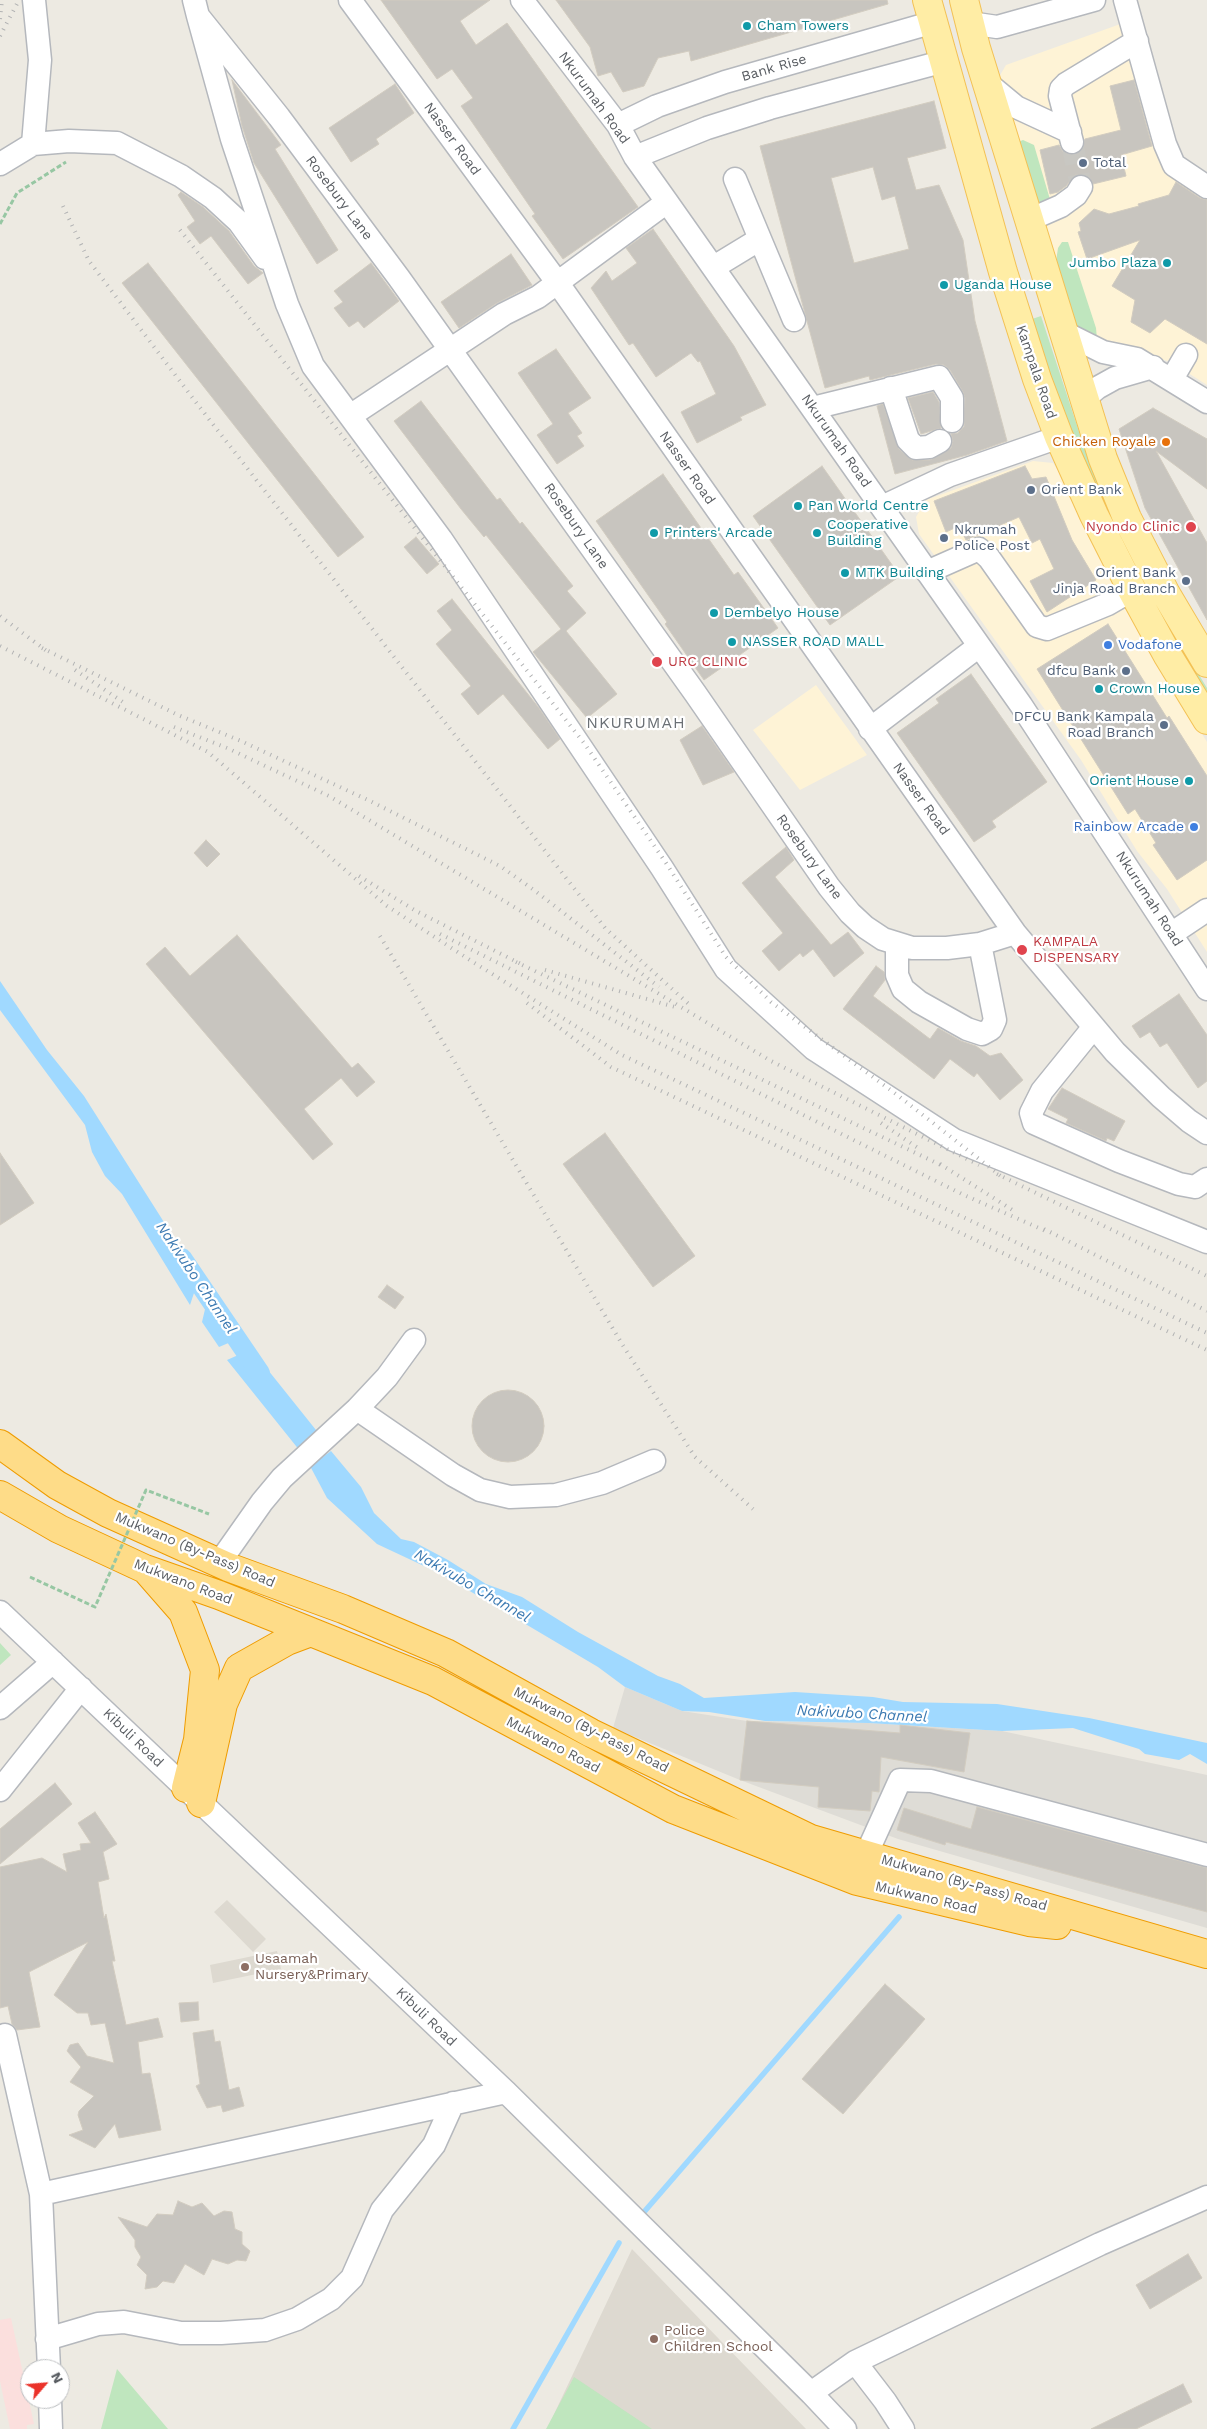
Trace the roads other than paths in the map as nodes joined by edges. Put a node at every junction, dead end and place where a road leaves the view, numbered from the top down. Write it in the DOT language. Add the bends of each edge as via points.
graph roads {
  1 [pos="34,0"];
  2 [pos="350,0"];
  3 [pos="522,0"];
  4 [pos="1093,0"];
  5 [pos="1125,0"];
  6 [pos="196,8"];
  7 [pos="931,11"];
  8 [pos="970,24"];
  9 [pos="1137,41"];
  10 [pos="945,61"];
  11 [pos="760,72"];
  12 [pos="988,83"];
  13 [pos="770,108"];
  14 [pos="618,125"];
  15 [pos="33,144"];
  16 [pos="635,157"];
  17 [pos="0,164"];
  18 [pos="1204,178"];
  19 [pos="735,179"];
  20 [pos="1081,187"];
  21 [pos="667,202"];
  22 [pos="1029,220"];
  23 [pos="760,239"];
  24 [pos="714,267"];
  25 [pos="278,278"];
  26 [pos="557,282"];
  27 [pos="794,320"];
  28 [pos="1065,333"];
  29 [pos="450,350"];
  30 [pos="1186,355"];
  31 [pos="1153,367"];
  32 [pos="1172,379"];
  33 [pos="891,388"];
  34 [pos="1084,399"];
  35 [pos="1207,402"];
  36 [pos="813,408"];
  37 [pos="350,416"];
  38 [pos="952,421"];
  39 [pos="1059,438"];
  40 [pos="940,441"];
  41 [pos="882,508"];
  42 [pos="927,572"];
  43 [pos="1132,590"];
  44 [pos="979,646"];
  45 [pos="1207,663"];
  46 [pos="1207,720"];
  47 [pos="870,729"];
  48 [pos="1207,910"];
  49 [pos="1015,932"];
  50 [pos="1172,934"];
  51 [pos="980,944"];
  52 [pos="897,945"];
  53 [pos="1207,989"];
  54 [pos="1093,1028"];
  55 [pos="1207,1133"];
  56 [pos="1207,1179"];
  57 [pos="1207,1242"];
  58 [pos="414,1340"];
  59 [pos="357,1409"];
  60 [pos="2,1445"];
  61 [pos="654,1460"];
  62 [pos="0,1496"];
  63 [pos="219,1563"];
  64 [pos="145,1569"];
  65 [pos="0,1612"];
  66 [pos="311,1632"];
  67 [pos="53,1662"];
  68 [pos="81,1688"];
  69 [pos="0,1708"];
  70 [pos="0,1790"];
  71 [pos="194,1796"];
  72 [pos="866,1854"];
  73 [pos="1207,1855"];
  74 [pos="1126,1931"];
  75 [pos="1207,1954"];
  76 [pos="5,2035"];
  77 [pos="506,2092"];
  78 [pos="453,2104"];
  79 [pos="41,2194"];
  80 [pos="1207,2197"];
  81 [pos="47,2338"];
  82 [pos="48,2359"];
  83 [pos="855,2362"];
  84 [pos="811,2393"];
  85 [pos="50,2409"];
  86 [pos="51,2429"];
  87 [pos="845,2429"];
  88 [pos="903,2429"];
  1 -- 15 [label="street" via="40,60"];
  2 -- 26 [label="street, Nasser Road"];
  3 -- 14 [label="street, Nkurumah Road"];
  4 -- 8 [label="street" via="997,27"];
  5 -- 9 [label="street"];
  6 -- 25 [label="street" via="232,139"];
  6 -- 29 [label="street, Rosebury Lane"];
  7 -- 10 [label="main road, Kampala Road"];
  7 -- 11 [label="street, Bank Rise"];
  8 -- 12 [label="main road"];
  9 -- 12 [label="street" via="1061,89 1071,137 1016,107"];
  9 -- 18 [label="street" via="1165,144 1174,165"];
  10 -- 13 [label="street"];
  10 -- 39 [label="main road, Kampala Road" via="1004,272"];
  11 -- 13 [label="street"];
  11 -- 14 [label="street, Bank Rise" via="686,95"];
  12 -- 22 [label="main road"];
  13 -- 16 [label="street" via="707,128"];
  14 -- 16 [label="street, Nkurumah Road"];
  15 -- 17 [label="street"];
  15 -- 25 [label="street" via="68,141 117,143 180,176 213,198 239,222"];
  16 -- 21 [label="street, Nkurumah Road"];
  19 -- 23 [label="street"];
  20 -- 22 [label="street" via="1061,206"];
  21 -- 24 [label="street, Nkurumah Road"];
  21 -- 26 [label="street"];
  22 -- 28 [label="main road"];
  23 -- 24 [label="street"];
  23 -- 27 [label="street"];
  24 -- 36 [label="street, Nkurumah Road"];
  25 -- 37 [label="street" via="313,366"];
  26 -- 29 [label="street"];
  26 -- 47 [label="street, Nasser Road"];
  28 -- 31 [label="street" via="1103,352 1126,355"];
  28 -- 34 [label="main road"];
  29 -- 37 [label="street"];
  29 -- 52 [label="street, Rosebury Lane" via="829,887 865,927"];
  30 -- 32 [label="street"];
  31 -- 32 [label="street"];
  31 -- 34 [label="street" via="1115,378"];
  32 -- 35 [label="street"];
  33 -- 36 [label="street"];
  33 -- 38 [label="street" via="939,377 952,398"];
  33 -- 40 [label="street" via="908,440 916,448 929,447"];
  34 -- 45 [label="main road" via="1103,459 1127,518"];
  36 -- 41 [label="street, Nkurumah Road"];
  37 -- 57 [label="street" via="441,540 657,860 726,969 814,1049 954,1140"];
  39 -- 41 [label="street" via="950,475"];
  39 -- 43 [label="main road, Kampala Road"];
  41 -- 42 [label="street, Nkurumah Road"];
  42 -- 43 [label="street" via="979,549 989,558 1037,626 1047,629 1108,604"];
  42 -- 44 [label="street, Nkurumah Road"];
  43 -- 46 [label="main road, Kampala Road"];
  44 -- 47 [label="street"];
  44 -- 50 [label="street, Nkurumah Road"];
  47 -- 49 [label="street, Nasser Road"];
  48 -- 50 [label="street"];
  49 -- 51 [label="street, Rosebury Lane"];
  49 -- 54 [label="street, Nasser Road"];
  50 -- 53 [label="street, Nkurumah Road"];
  51 -- 52 [label="street, Rosebury Lane" via="947,948"];
  51 -- 52 [label="street" via="995,1020 991,1029 982,1034 919,1002 904,989 897,974"];
  54 -- 55 [label="street, Nasser Road" via="1138,1075"];
  54 -- 56 [label="street" via="1042,1091 1032,1113 1034,1123 1179,1184 1195,1187"];
  58 -- 59 [label="street" via="387,1377"];
  59 -- 61 [label="street" via="453,1475 480,1490 510,1497 565,1493 602,1484"];
  59 -- 63 [label="street" via="282,1478"];
  60 -- 63 [label="highway, Mukwano (By-Pass) Road" via="57,1485 108,1513"];
  62 -- 64 [label="highway, Mukwano Road" via="59,1529"];
  63 -- 72 [label="highway, Mukwano (By-Pass) Road" via="446,1653 600,1737 811,1839"];
  64 -- 66 [label="highway, Mukwano Road"];
  64 -- 71 [label="highway" via="183,1612 205,1670"];
  65 -- 67 [label="street, Kibuli Road"];
  66 -- 71 [label="highway" via="287,1641 239,1668 223,1704"];
  66 -- 74 [label="highway, Mukwano Road" via="433,1681 673,1809 857,1881 1029,1922"];
  67 -- 68 [label="street, Kibuli Road"];
  67 -- 69 [label="street"];
  68 -- 70 [label="street"];
  68 -- 71 [label="street, Kibuli Road"];
  71 -- 77 [label="street, Kibuli Road"];
  72 -- 73 [label="street" via="900,1780 908,1780 931,1781"];
  72 -- 74 [label="highway, Mukwano (By-Pass) Road"];
  74 -- 75 [label="highway, Mukwano (By-Pass) Road"];
  76 -- 79 [label="street"];
  77 -- 78 [label="street"];
  77 -- 84 [label="street, Kibuli Road"];
  78 -- 79 [label="street"];
  78 -- 81 [label="street" via="434,2145 382,2210 352,2278 331,2299 297,2319 265,2330 211,2333 181,2333 124,2322 98,2324"];
  79 -- 81 [label="street"];
  80 -- 83 [label="street" via="1100,2244"];
  81 -- 82 [label="street"];
  83 -- 84 [label="street"];
  83 -- 88 [label="street"];
  84 -- 87 [label="street, Kibuli Road"];
  85 -- 86 [label="street"];
}
